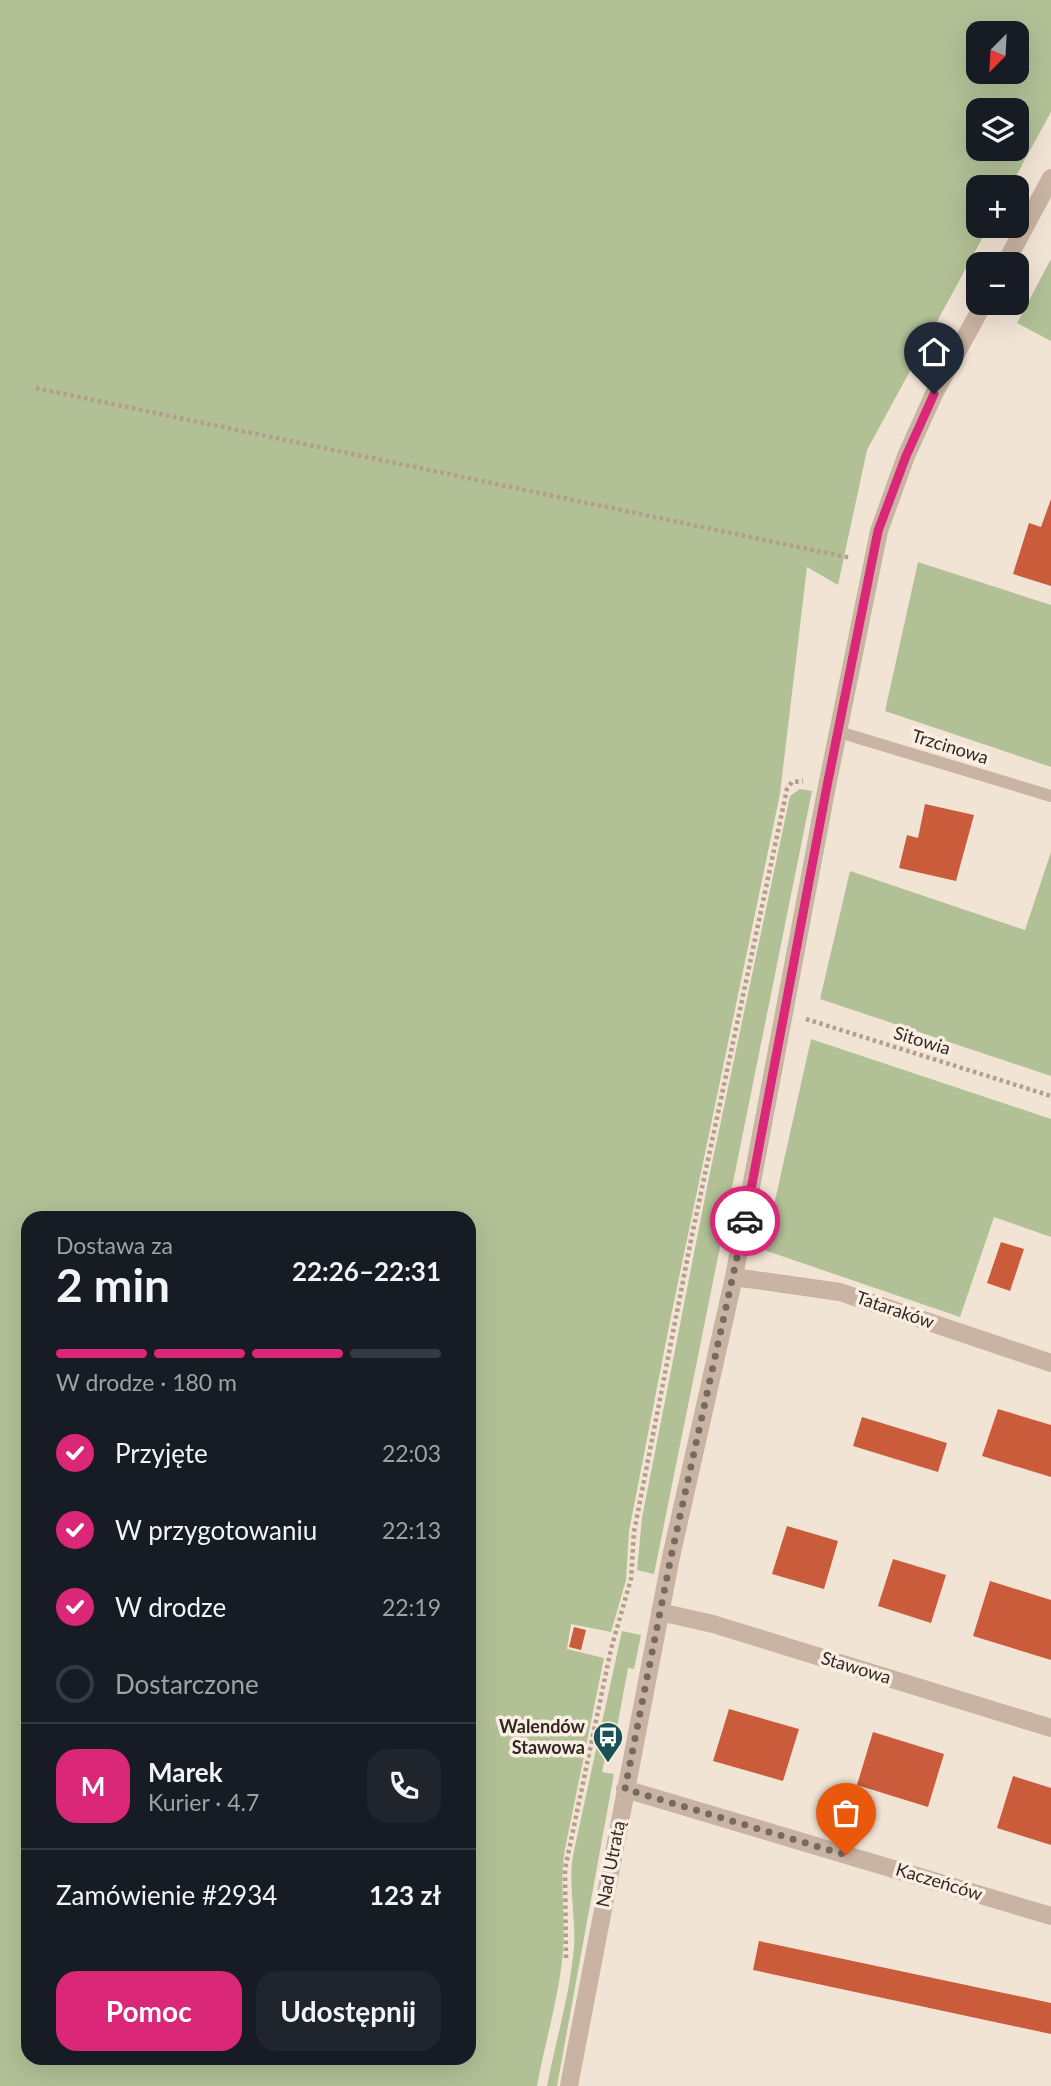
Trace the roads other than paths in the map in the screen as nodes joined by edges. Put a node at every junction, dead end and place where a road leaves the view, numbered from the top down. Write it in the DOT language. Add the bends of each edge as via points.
graph roads {
  1 [pos="1051,178"];
  2 [pos="1011,252"];
  3 [pos="977,315"];
  4 [pos="839,732"];
  5 [pos="1051,796"];
  6 [pos="734,1277"];
  7 [pos="1051,1363"];
  8 [pos="660,1612"];
  9 [pos="1051,1728"];
  10 [pos="625,1789"];
  11 [pos="1051,1916"];
  12 [pos="569,2086"];
  1 -- 2 [label="street"];
  3 -- 4 [label="street, Nad Utratą" via="934,394 878,531"];
  4 -- 5 [label="lane, Trzcinowa"];
  4 -- 6 [label="street, Nad Utratą"];
  6 -- 7 [label="street, Tataraków" via="840,1292"];
  6 -- 8 [label="street, Nad Utratą"];
  8 -- 9 [label="street, Stawowa" via="713,1624"];
  8 -- 10 [label="street, Nad Utratą"];
  10 -- 11 [label="street, Kaczeńców"];
  10 -- 12 [label="street, Nad Utratą"];
}
